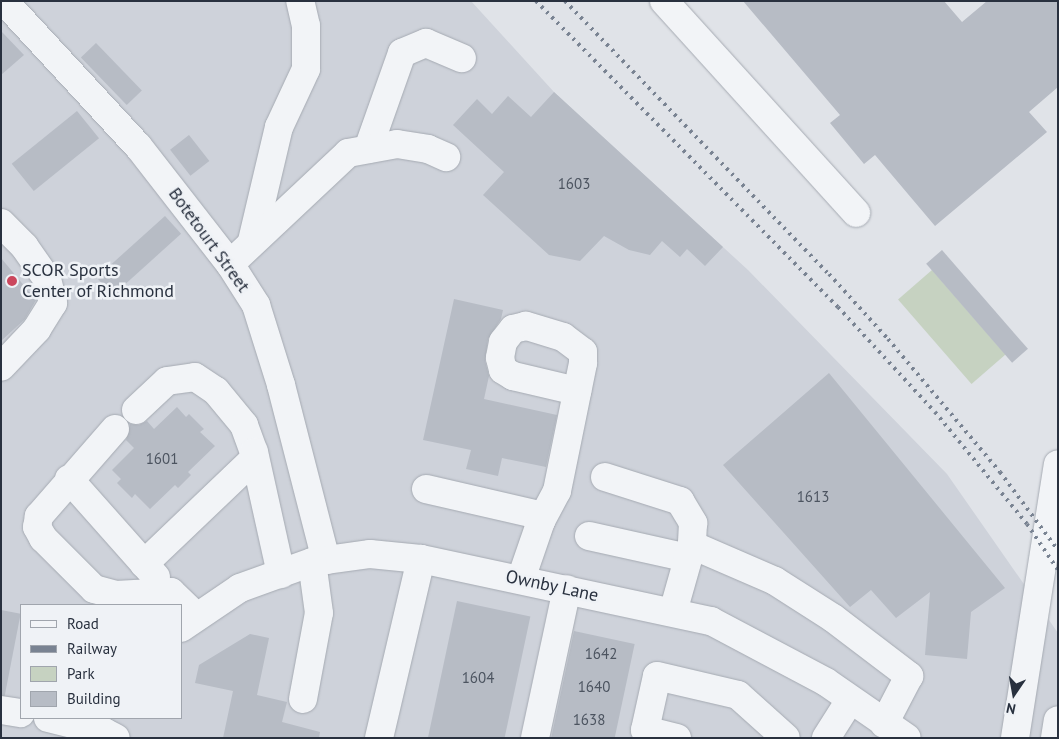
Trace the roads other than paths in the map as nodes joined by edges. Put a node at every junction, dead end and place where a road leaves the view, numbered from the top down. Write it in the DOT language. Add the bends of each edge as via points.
graph roads {
  1 [pos="4,1"];
  2 [pos="300,1"];
  3 [pos="664,1"];
  4 [pos="462,58"];
  5 [pos="368,148"];
  6 [pos="446,156"];
  7 [pos="856,213"];
  8 [pos="1,224"];
  9 [pos="252,241"];
  10 [pos="230,264"];
  11 [pos="1,367"];
  12 [pos="577,392"];
  13 [pos="136,410"];
  14 [pos="115,429"];
  15 [pos="255,458"];
  16 [pos="1058,464"];
  17 [pos="604,476"];
  18 [pos="69,480"];
  19 [pos="426,489"];
  20 [pos="541,521"];
  21 [pos="589,536"];
  22 [pos="690,552"];
  23 [pos="421,559"];
  24 [pos="319,561"];
  25 [pos="144,564"];
  26 [pos="281,574"];
  27 [pos="521,579"];
  28 [pos="567,589"];
  29 [pos="171,592"];
  30 [pos="178,604"];
  31 [pos="182,610"];
  32 [pos="674,612"];
  33 [pos="189,622"];
  34 [pos="303,699"];
  35 [pos="850,700"];
  36 [pos="1,710"];
  37 [pos="20,713"];
  38 [pos="61,719"];
  39 [pos="1058,720"];
  40 [pos="108,731"];
  41 [pos="895,731"];
  42 [pos="379,738"];
  43 [pos="535,738"];
  44 [pos="677,738"];
  45 [pos="786,738"];
  46 [pos="826,738"];
  47 [pos="1015,738"];
  48 [pos="1055,738"];
  1 -- 10 [label="street, Botetourt Street" via="138,146"];
  2 -- 9 [label="street" via="307,35 306,69 279,127"];
  3 -- 7 [label="street"];
  4 -- 5 [label="street" via="426,43 402,53"];
  5 -- 6 [label="street" via="397,144 428,149"];
  5 -- 9 [label="street" via="348,154"];
  8 -- 11 [label="street" via="24,246 47,279 53,303 37,329"];
  9 -- 10 [label="street"];
  10 -- 24 [label="street, Botetourt Street" via="256,305 281,385"];
  12 -- 20 [label="street" via="557,491"];
  13 -- 15 [label="street" via="167,381 195,377 216,390 244,425"];
  14 -- 18 [label="street"];
  15 -- 25 [label="street"];
  15 -- 26 [label="street"];
  16 -- 47 [label="street"];
  17 -- 22 [label="street" via="680,501 693,523"];
  18 -- 25 [label="street"];
  18 -- 29 [label="street" via="39,516 37,527 43,538 94,589 104,594"];
  19 -- 20 [label="street" via="534,514"];
  20 -- 27 [label="street"];
  21 -- 22 [label="street"];
  22 -- 32 [label="street"];
  22 -- 41 [label="street" via="775,581 833,618 909,676"];
  23 -- 24 [label="street, Ownby Lane" via="370,554"];
  23 -- 27 [label="street, Ownby Lane"];
  23 -- 42 [label="street"];
  24 -- 26 [label="street, Ownby Lane"];
  24 -- 34 [label="street, Botetourt Street" via="319,613"];
  25 -- 29 [label="street"];
  26 -- 33 [label="street, Ownby Lane" via="240,588"];
  27 -- 28 [label="street, Ownby Lane"];
  28 -- 32 [label="street, Ownby Lane"];
  28 -- 43 [label="street"];
  29 -- 30 [label="street"];
  31 -- 33 [label="street"];
  32 -- 35 [label="street, Ownby Lane" via="710,620 826,682"];
  35 -- 41 [label="street, Ownby Lane"];
  35 -- 46 [label="street"];
  36 -- 37 [label="street"];
  38 -- 40 [label="street"];
  39 -- 48 [label="street"];
  44 -- 45 [label="street" via="645,730 657,676 738,695"];
}
